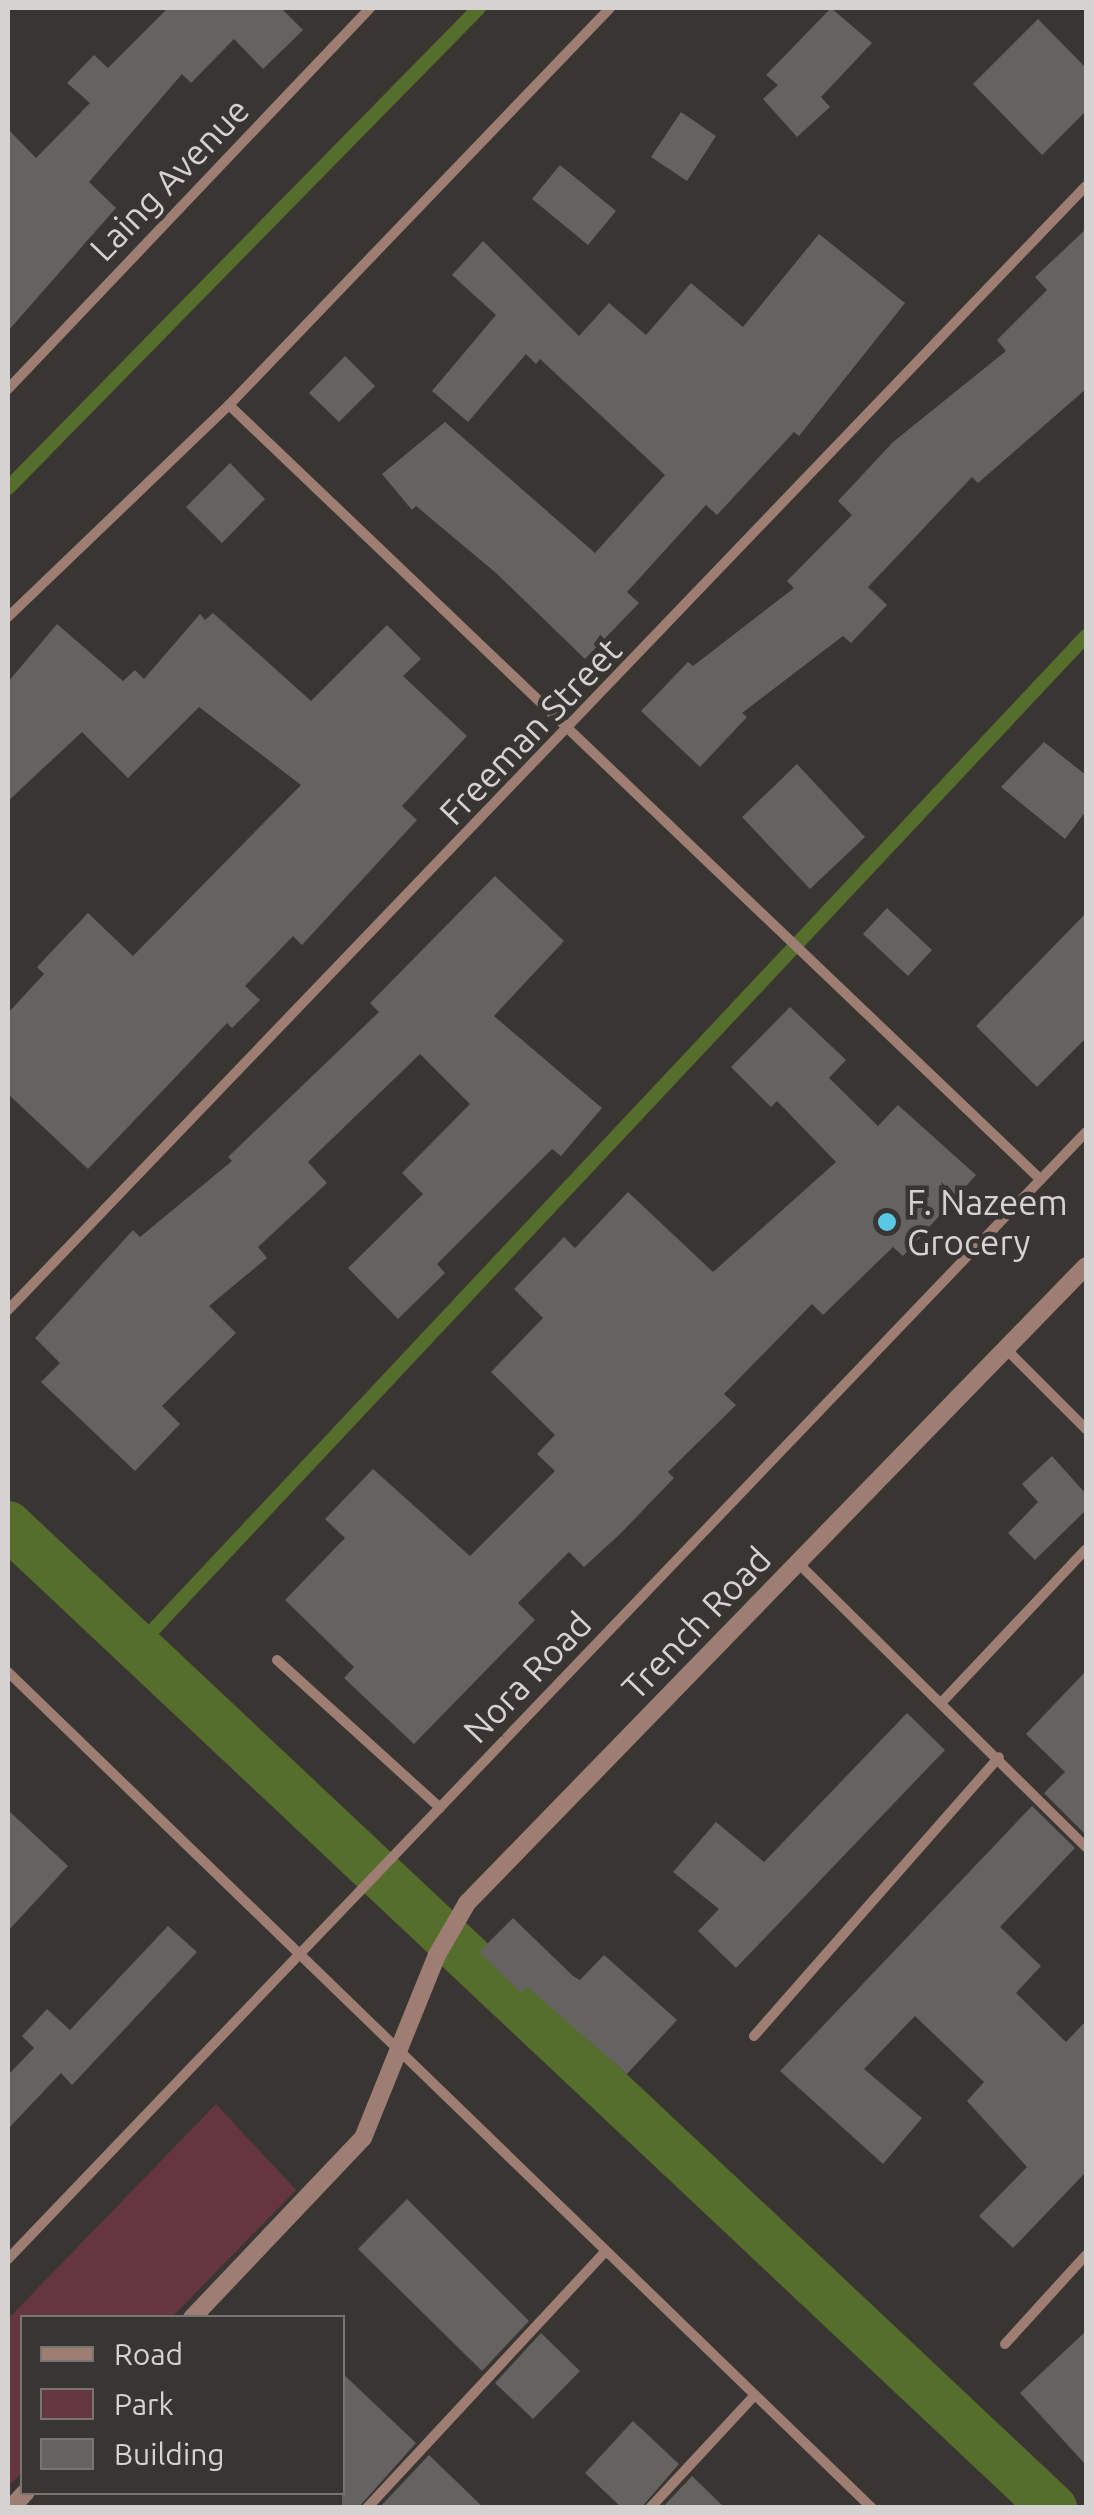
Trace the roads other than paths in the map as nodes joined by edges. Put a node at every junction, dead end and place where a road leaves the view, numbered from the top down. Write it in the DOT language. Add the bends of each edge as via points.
graph roads {
  1 [pos="370,8"];
  2 [pos="610,8"];
  3 [pos="1086,186"];
  4 [pos="8,389"];
  5 [pos="229,405"];
  6 [pos="8,617"];
  7 [pos="568,732"];
  8 [pos="1086,1132"];
  9 [pos="1041,1180"];
  10 [pos="1086,1266"];
  11 [pos="8,1310"];
  12 [pos="1007,1350"];
  13 [pos="1086,1429"];
  14 [pos="1086,1549"];
  15 [pos="799,1564"];
  16 [pos="277,1660"];
  17 [pos="8,1672"];
  18 [pos="942,1702"];
  19 [pos="999,1757"];
  20 [pos="440,1808"];
  21 [pos="1086,1847"];
  22 [pos="300,1954"];
  23 [pos="754,2036"];
  24 [pos="400,2056"];
  25 [pos="606,2251"];
  26 [pos="1086,2256"];
  27 [pos="8,2260"];
  28 [pos="195,2315"];
  29 [pos="1006,2344"];
  30 [pos="755,2395"];
  31 [pos="367,2508"];
  32 [pos="650,2508"];
  33 [pos="872,2508"];
  1 -- 4 [label="street, Laing Avenue"];
  2 -- 5 [label="street"];
  3 -- 7 [label="street, Freeman Street"];
  5 -- 6 [label="street"];
  5 -- 7 [label="street"];
  7 -- 9 [label="street"];
  7 -- 11 [label="street, Freeman Street"];
  8 -- 9 [label="street, Nora Road"];
  9 -- 20 [label="street, Nora Road"];
  10 -- 12 [label="street, Trench Road"];
  12 -- 13 [label="street"];
  12 -- 15 [label="street, Trench Road"];
  14 -- 18 [label="street"];
  15 -- 18 [label="street"];
  15 -- 24 [label="street, Trench Road" via="467,1903 437,1955"];
  16 -- 20 [label="street"];
  17 -- 22 [label="street"];
  18 -- 19 [label="street"];
  19 -- 21 [label="street"];
  19 -- 23 [label="street"];
  20 -- 22 [label="street, Nora Road"];
  22 -- 24 [label="street"];
  22 -- 27 [label="street, Nora Road"];
  24 -- 25 [label="street"];
  24 -- 28 [label="street, Trench Road" via="363,2138"];
  25 -- 30 [label="street"];
  25 -- 31 [label="street"];
  26 -- 29 [label="street"];
  30 -- 32 [label="street"];
  30 -- 33 [label="street"];
}
